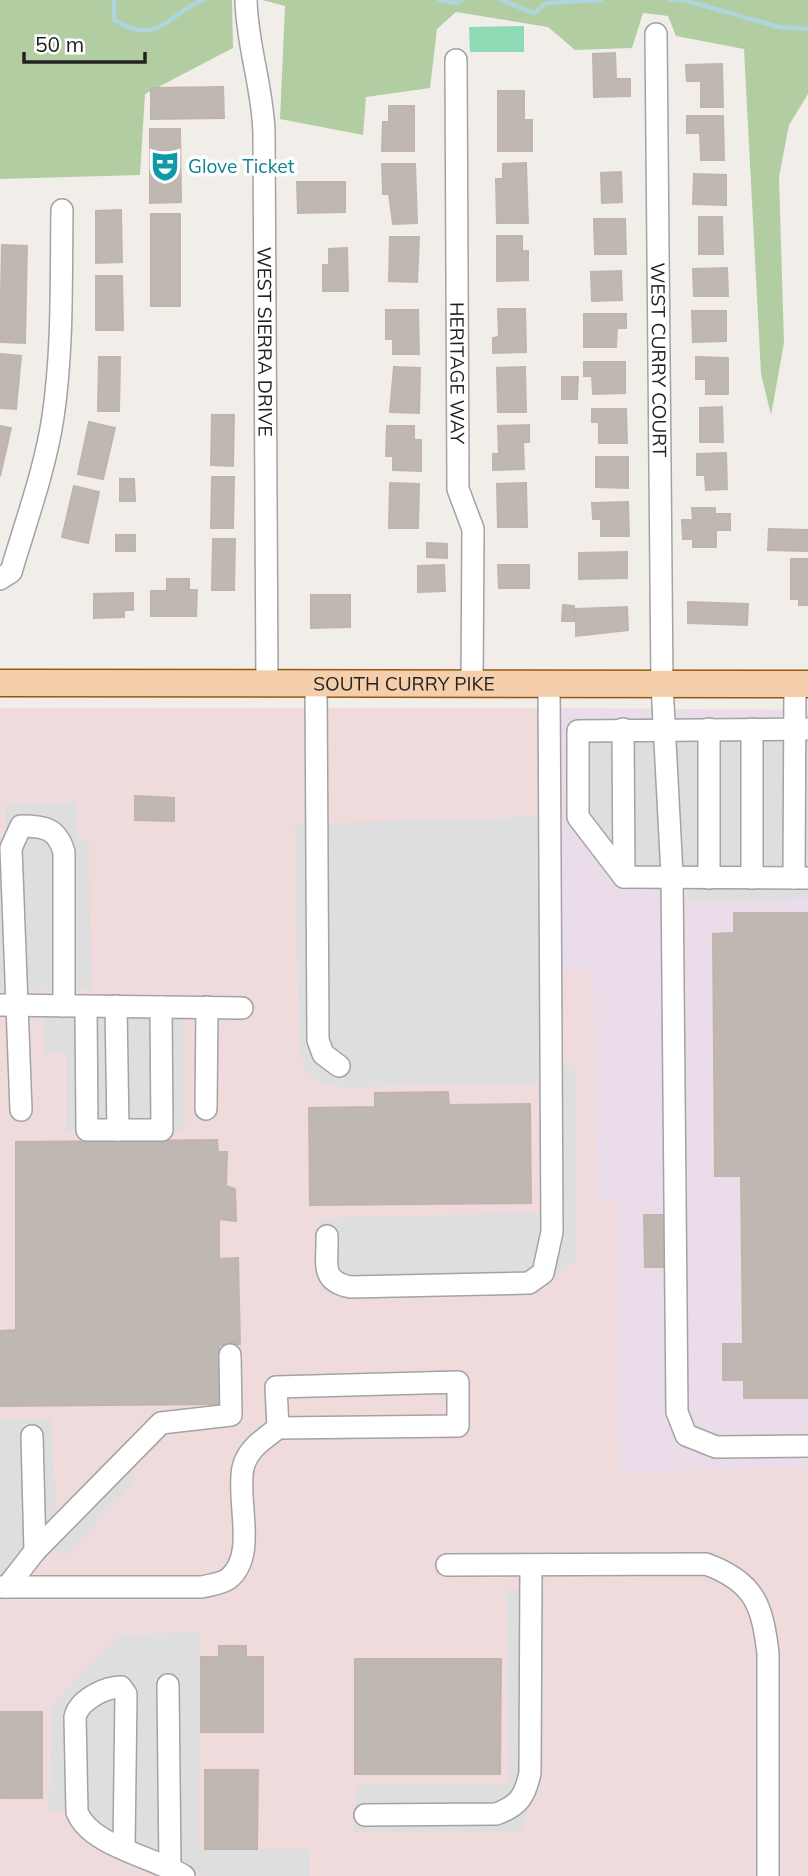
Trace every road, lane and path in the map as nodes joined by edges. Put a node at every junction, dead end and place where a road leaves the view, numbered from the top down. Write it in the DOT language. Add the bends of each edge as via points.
graph roads {
  1 [pos="246,0"];
  2 [pos="656,34"];
  3 [pos="456,60"];
  4 [pos="62,210"];
  5 [pos="0,579"];
  6 [pos="0,682"];
  7 [pos="472,684"];
  8 [pos="549,684"];
  9 [pos="662,684"];
  10 [pos="801,684"];
  11 [pos="267,685"];
  12 [pos="316,685"];
  13 [pos="623,729"];
  14 [pos="664,729"];
  15 [pos="709,729"];
  16 [pos="752,729"];
  17 [pos="801,729"];
  18 [pos="624,877"];
  19 [pos="672,878"];
  20 [pos="709,878"];
  21 [pos="752,878"];
  22 [pos="801,878"];
  23 [pos="8,1005"];
  24 [pos="64,1006"];
  25 [pos="86,1006"];
  26 [pos="116,1006"];
  27 [pos="161,1007"];
  28 [pos="207,1007"];
  29 [pos="242,1007"];
  30 [pos="339,1066"];
  31 [pos="206,1109"];
  32 [pos="21,1110"];
  33 [pos="118,1130"];
  34 [pos="327,1236"];
  35 [pos="230,1355"];
  36 [pos="278,1428"];
  37 [pos="32,1436"];
  38 [pos="808,1446"];
  39 [pos="35,1551"];
  40 [pos="447,1565"];
  41 [pos="531,1565"];
  42 [pos="3,1587"];
  43 [pos="168,1685"];
  44 [pos="365,1815"];
  45 [pos="124,1848"];
  46 [pos="177,1872"];
  47 [pos="768,1876"];
  1 -- 11 [label="street, WEST SIERRA DRIVE" via="248,41 264,122"];
  2 -- 9 [label="street, WEST CURRY COURT"];
  3 -- 7 [label="street, HERITAGE WAY" via="458,489 473,529"];
  4 -- 5 [label="street" via="60,338 53,418 11,572"];
  6 -- 11 [label="main road, SOUTH CURRY PIKE"];
  7 -- 8 [label="main road, SOUTH CURRY PIKE"];
  7 -- 12 [label="main road, SOUTH CURRY PIKE"];
  8 -- 9 [label="main road, SOUTH CURRY PIKE"];
  8 -- 34 [label="street" via="552,1232 543,1273 528,1283 351,1287 334,1284 328,1277"];
  9 -- 10 [label="main road, SOUTH CURRY PIKE"];
  9 -- 14 [label="street, WEST CURRY COURT"];
  10 -- 17 [label="street"];
  11 -- 12 [label="main road, SOUTH CURRY PIKE"];
  12 -- 30 [label="street" via="318,1040 323,1054"];
  13 -- 14 [label="street"];
  13 -- 18 [label="street"];
  13 -- 18 [label="street" via="578,731 578,817"];
  14 -- 15 [label="street"];
  14 -- 19 [label="street, WEST CURRY COURT"];
  15 -- 16 [label="street"];
  15 -- 20 [label="street"];
  16 -- 17 [label="street"];
  16 -- 21 [label="street"];
  17 -- 22 [label="street"];
  18 -- 19 [label="street"];
  19 -- 20 [label="street"];
  19 -- 38 [label="street, WEST CURRY COURT" via="677,1412 686,1434 716,1447"];
  20 -- 21 [label="street"];
  21 -- 22 [label="street"];
  23 -- 24 [label="street"];
  23 -- 24 [label="street" via="11,848 21,826 46,826 60,838 64,852"];
  23 -- 32 [label="street"];
  24 -- 25 [label="street"];
  25 -- 26 [label="street"];
  25 -- 33 [label="street" via="87,1130"];
  26 -- 27 [label="street"];
  26 -- 33 [label="street"];
  27 -- 28 [label="street"];
  27 -- 33 [label="street" via="162,1130"];
  28 -- 29 [label="street"];
  28 -- 31 [label="street"];
  35 -- 39 [label="street" via="231,1415 161,1423"];
  36 -- 36 [label="street" via="276,1387 458,1382 458,1426"];
  36 -- 42 [label="street" via="250,1450 243,1469 243,1541 239,1567 226,1581 202,1587"];
  37 -- 39 [label="street"];
  39 -- 42 [label="street"];
  40 -- 41 [label="street"];
  41 -- 44 [label="street" via="530,1773 525,1795 513,1808 496,1814"];
  41 -- 47 [label="street" via="706,1564 730,1573 752,1592 764,1619 768,1653"];
  43 -- 46 [label="street"];
  45 -- 45 [label="street" via="88,1831 77,1812 77,1710 112,1687 121,1687 126,1694"];
  45 -- 46 [label="street"];
}
